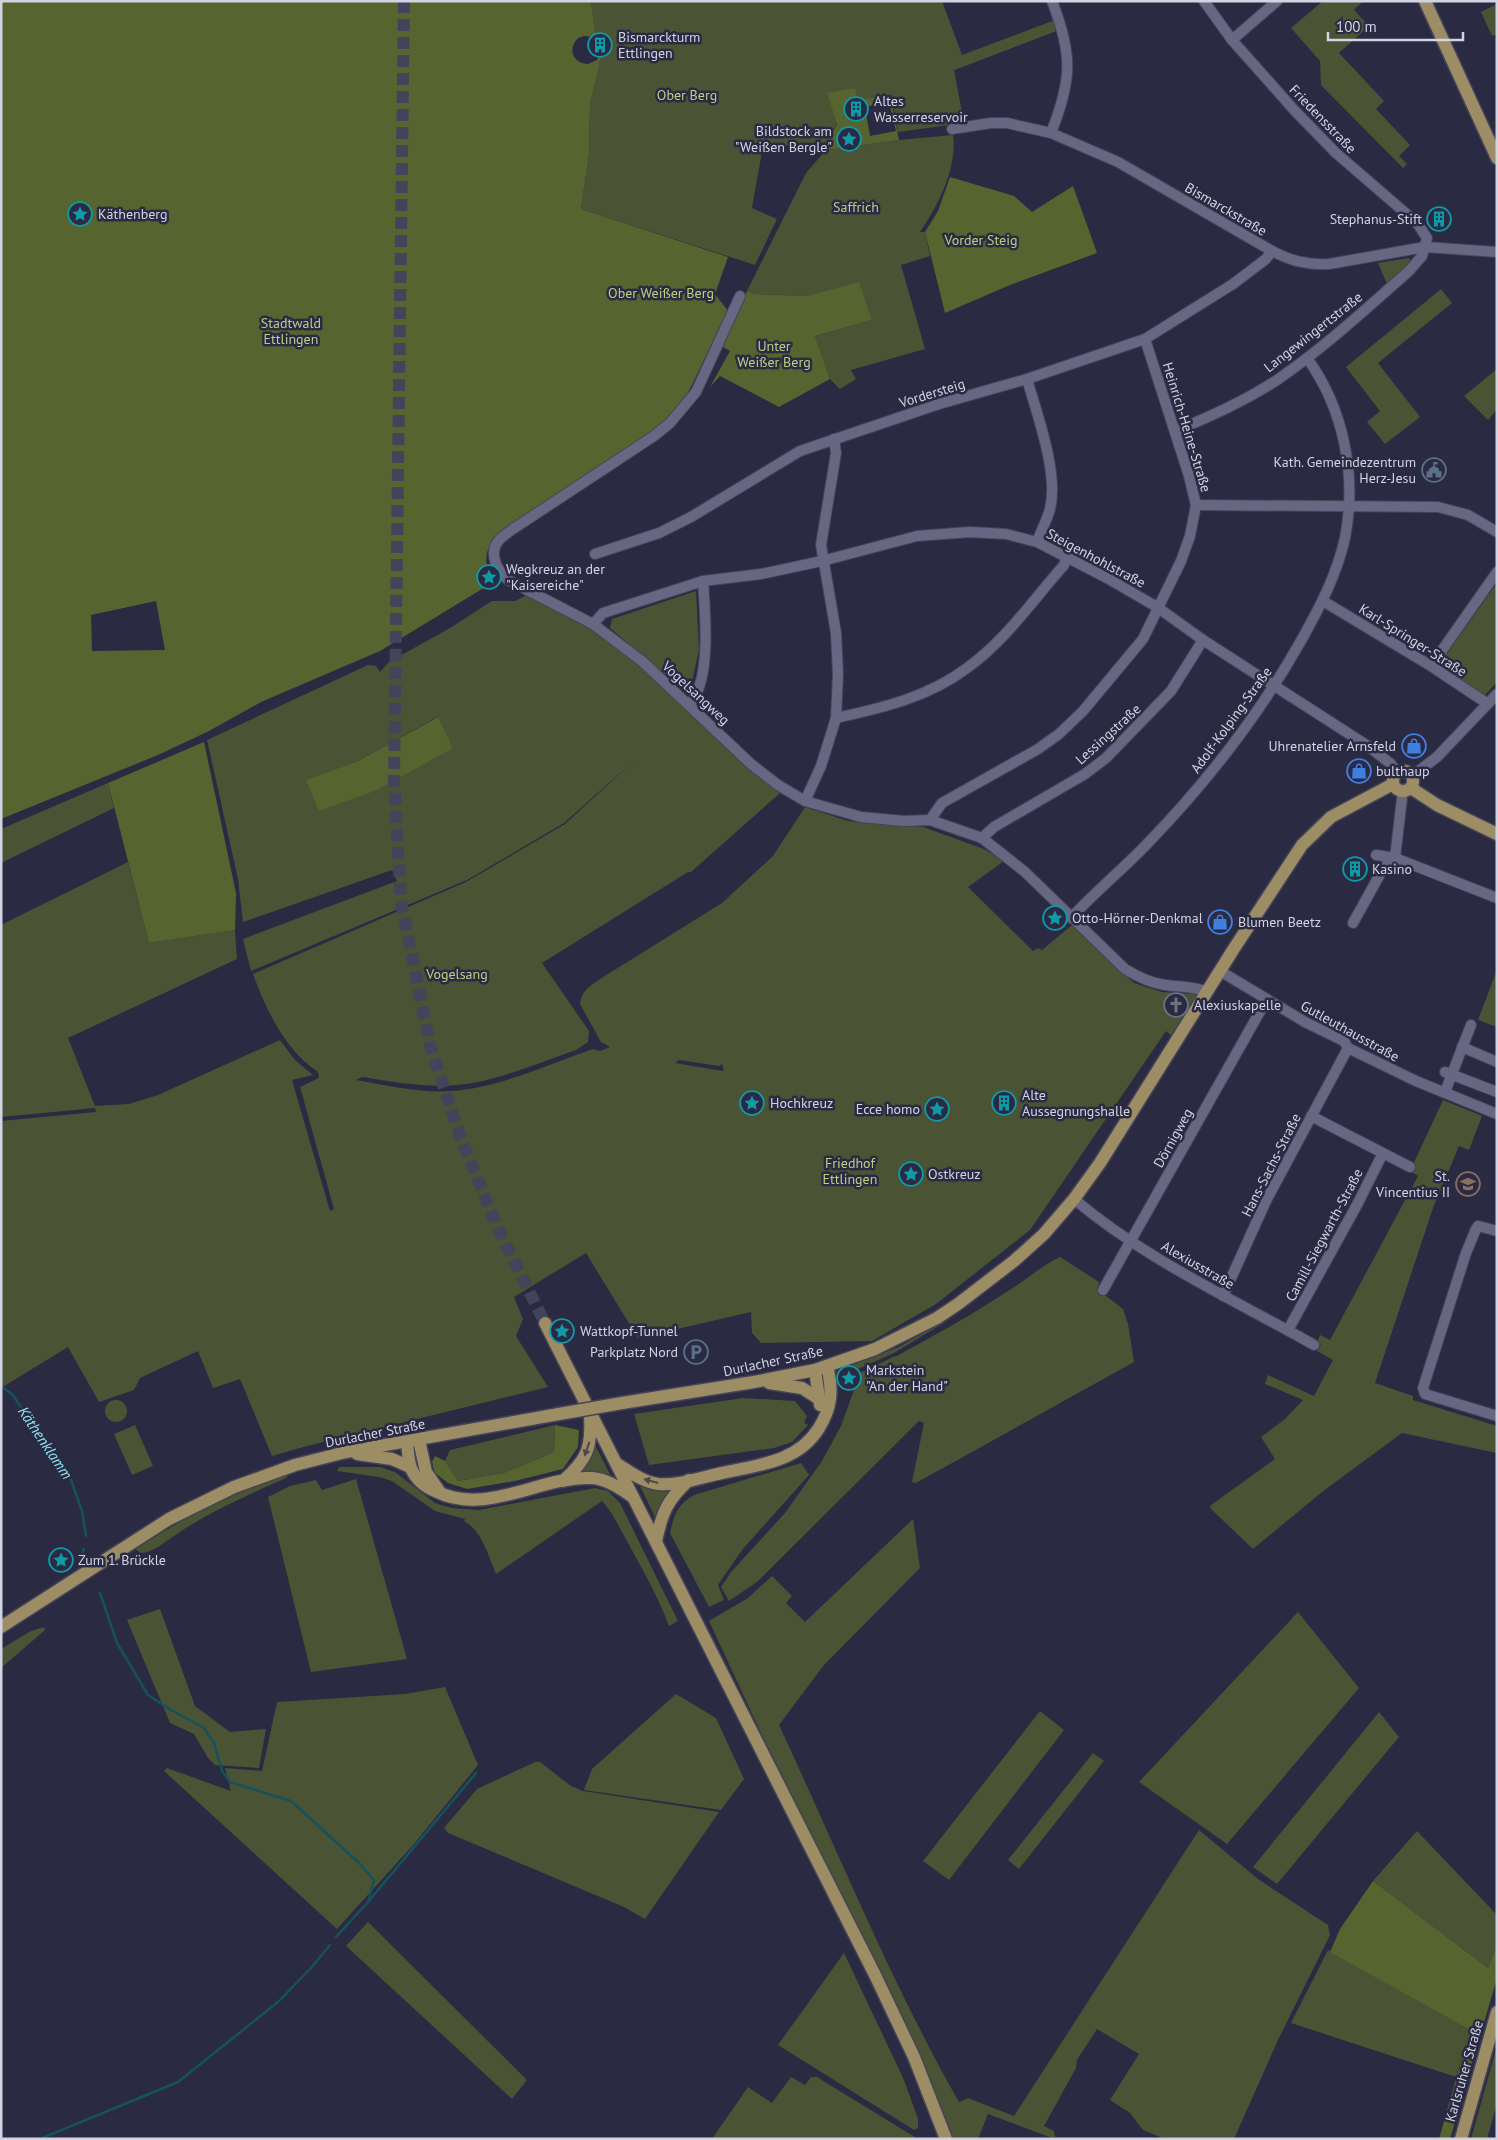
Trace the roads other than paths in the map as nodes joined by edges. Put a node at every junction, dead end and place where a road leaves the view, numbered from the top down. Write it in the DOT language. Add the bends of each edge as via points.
graph roads {
  1 [pos="1052,1"];
  2 [pos="1204,1"];
  3 [pos="1277,1"];
  4 [pos="1425,1"];
  5 [pos="1232,40"];
  6 [pos="952,130"];
  7 [pos="1052,133"];
  8 [pos="1497,158"];
  9 [pos="1425,247"];
  10 [pos="1272,251"];
  11 [pos="1497,252"];
  12 [pos="740,296"];
  13 [pos="1145,339"];
  14 [pos="1307,358"];
  15 [pos="1027,379"];
  16 [pos="1175,431"];
  17 [pos="834,439"];
  18 [pos="1196,505"];
  19 [pos="1348,506"];
  20 [pos="1497,532"];
  21 [pos="1037,542"];
  22 [pos="595,554"];
  23 [pos="1067,557"];
  24 [pos="822,561"];
  25 [pos="1497,572"];
  26 [pos="703,581"];
  27 [pos="1323,601"];
  28 [pos="1158,607"];
  29 [pos="593,624"];
  30 [pos="1203,640"];
  31 [pos="1431,666"];
  32 [pos="1275,686"];
  33 [pos="1497,694"];
  34 [pos="689,704"];
  35 [pos="1488,704"];
  36 [pos="836,718"];
  37 [pos="1395,779"];
  38 [pos="1412,782"];
  39 [pos="1402,798"];
  40 [pos="805,801"];
  41 [pos="930,820"];
  42 [pos="1497,834"];
  43 [pos="982,838"];
  44 [pos="1376,855"];
  45 [pos="1396,858"];
  46 [pos="1497,898"];
  47 [pos="1071,918"];
  48 [pos="1353,923"];
  49 [pos="1220,971"];
  50 [pos="1208,992"];
  51 [pos="1267,1000"];
  52 [pos="1470,1025"];
  53 [pos="1462,1047"];
  54 [pos="1348,1048"];
  55 [pos="1497,1062"];
  56 [pos="1448,1074"];
  57 [pos="1444,1092"];
  58 [pos="1497,1092"];
  59 [pos="1497,1114"];
  60 [pos="1311,1116"];
  61 [pos="1383,1153"];
  62 [pos="1410,1167"];
  63 [pos="1074,1199"];
  64 [pos="1497,1231"];
  65 [pos="1131,1242"];
  66 [pos="1103,1290"];
  67 [pos="1223,1296"];
  68 [pos="545,1323"];
  69 [pos="1288,1330"];
  70 [pos="1314,1345"];
  71 [pos="821,1368"];
  72 [pos="754,1382"];
  73 [pos="820,1399"];
  74 [pos="590,1410"];
  75 [pos="1497,1416"];
  76 [pos="819,1428"];
  77 [pos="413,1441"];
  78 [pos="346,1452"];
  79 [pos="617,1464"];
  80 [pos="410,1467"];
  81 [pos="689,1480"];
  82 [pos="563,1481"];
  83 [pos="442,1495"];
  84 [pos="633,1497"];
  85 [pos="656,1541"];
  86 [pos="1,1627"];
  87 [pos="1497,2012"];
  88 [pos="946,2139"];
  89 [pos="1461,2139"];
  1 -- 7 [label="street" via="1061,24 1068,70 1063,104"];
  2 -- 5 [label="street, Friedensstraße"];
  3 -- 5 [label="street"];
  4 -- 8 [label="main road"];
  5 -- 9 [label="street, Friedensstraße" via="1336,153 1422,229 1427,238"];
  6 -- 7 [label="street, Bismarckstraße" via="1007,123"];
  7 -- 10 [label="street, Bismarckstraße" via="1118,162"];
  9 -- 10 [label="street, Bismarckstraße" via="1328,264 1297,262"];
  9 -- 11 [label="street, Bismarckstraße"];
  9 -- 14 [label="street, Langewingertstraße" via="1409,271"];
  10 -- 13 [label="street, Vordersteig" via="1233,284"];
  12 -- 29 [label="street, Vogelsangweg" via="696,392 670,423 498,541 494,558 501,574"];
  13 -- 15 [label="street, Vordersteig"];
  13 -- 16 [label="street, Heinrich-Heine-Straße"];
  14 -- 16 [label="street, Langewingertstraße" via="1247,398"];
  14 -- 19 [label="street, Adolf-Kolping-Straße" via="1342,431 1349,474"];
  15 -- 17 [label="street, Vordersteig"];
  15 -- 21 [label="street" via="1052,484 1050,508"];
  16 -- 18 [label="street, Heinrich-Heine-Straße"];
  17 -- 22 [label="street, Vordersteig" via="800,450 659,533"];
  17 -- 24 [label="street" via="836,453 821,545"];
  18 -- 19 [label="street"];
  18 -- 28 [label="street, Heinrich-Heine-Straße" via="1181,561"];
  19 -- 20 [label="street" via="1438,508 1468,515"];
  19 -- 27 [label="street, Adolf-Kolping-Straße" via="1338,564"];
  21 -- 23 [label="street, Steigenhohlstraße"];
  21 -- 24 [label="street, Steigenhohlstraße" via="1006,534 970,532 924,536"];
  23 -- 28 [label="street, Steigenhohlstraße"];
  23 -- 36 [label="street" via="1064,565 1008,630 966,669 929,691 885,707"];
  24 -- 26 [label="street, Steigenhohlstraße" via="761,574"];
  24 -- 36 [label="street" via="836,633"];
  25 -- 31 [label="street"];
  26 -- 29 [label="street, Steigenhohlstraße" via="603,613"];
  26 -- 34 [label="street" via="706,650 699,685"];
  27 -- 31 [label="street, Karl-Springer-Straße"];
  27 -- 32 [label="street, Adolf-Kolping-Straße"];
  28 -- 30 [label="street, Steigenhohlstraße"];
  28 -- 41 [label="street, Heinrich-Heine-Straße" via="1143,639 1083,711 1059,734 942,803"];
  29 -- 34 [label="street, Vogelsangweg" via="643,662"];
  30 -- 32 [label="street, Steigenhohlstraße"];
  30 -- 43 [label="street, Lessingstraße" via="1171,691 1106,758 1085,774 994,827"];
  31 -- 35 [label="street, Karl-Springer-Straße"];
  32 -- 37 [label="street, Steigenhohlstraße" via="1368,746 1390,764"];
  32 -- 47 [label="street, Adolf-Kolping-Straße" via="1213,771 1147,844"];
  33 -- 35 [label="street"];
  34 -- 40 [label="street, Vogelsangweg" via="751,764"];
  35 -- 38 [label="street"];
  36 -- 40 [label="street" via="821,766"];
  37 -- 38 [label="main road" via="1404,771"];
  37 -- 38 [label="main road" via="1396,790 1402,792"];
  37 -- 49 [label="main road, Durlacher Straße" via="1331,817 1312,834 1291,860"];
  38 -- 42 [label="main road" via="1437,805"];
  39 -- 45 [label="street"];
  40 -- 41 [label="street, Vogelsangweg" via="861,817"];
  41 -- 43 [label="street, Vogelsangweg"];
  43 -- 47 [label="street, Vogelsangweg" via="1025,872"];
  44 -- 45 [label="street"];
  45 -- 46 [label="street"];
  45 -- 48 [label="street" via="1384,867"];
  47 -- 50 [label="street, Vogelsangweg" via="1125,969 1142,980"];
  49 -- 50 [label="main road, Durlacher Straße"];
  49 -- 51 [label="street, Gutleuthausstraße"];
  50 -- 63 [label="main road, Durlacher Straße"];
  51 -- 54 [label="street, Gutleuthausstraße" via="1344,1041"];
  51 -- 65 [label="street, Dörnigweg"];
  52 -- 53 [label="street"];
  53 -- 55 [label="street"];
  53 -- 56 [label="street"];
  54 -- 57 [label="street, Gutleuthausstraße"];
  54 -- 60 [label="street, Hans-Sachs-Straße"];
  56 -- 57 [label="street"];
  56 -- 58 [label="street"];
  57 -- 59 [label="street, Gutleuthausstraße"];
  60 -- 61 [label="street"];
  60 -- 67 [label="street, Hans-Sachs-Straße" via="1266,1201"];
  61 -- 62 [label="street"];
  61 -- 69 [label="street, Camill-Siegwarth-Straße"];
  63 -- 65 [label="street, Alexiusstraße"];
  63 -- 71 [label="main road, Durlacher Straße" via="1044,1234 958,1304 875,1349"];
  64 -- 75 [label="street" via="1483,1226 1476,1229 1456,1280 1423,1388 1426,1394"];
  65 -- 66 [label="street, Dörnigweg"];
  65 -- 67 [label="street, Alexiusstraße"];
  67 -- 69 [label="street, Alexiusstraße"];
  68 -- 74 [label="main road"];
  69 -- 70 [label="street, Alexiusstraße"];
  71 -- 72 [label="main road, Durlacher Straße"];
  71 -- 73 [label="main road"];
  71 -- 76 [label="main road" via="831,1384 831,1395 826,1417"];
  72 -- 73 [label="main road" via="802,1388"];
  72 -- 77 [label="main road, Durlacher Straße, bridge"];
  73 -- 76 [label="main road"];
  74 -- 79 [label="main road"];
  74 -- 82 [label="main road, one-way" via="588,1451"];
  76 -- 81 [label="main road" via="802,1448 777,1460"];
  77 -- 78 [label="main road, Durlacher Straße"];
  77 -- 80 [label="main road"];
  77 -- 83 [label="main road" via="431,1482"];
  78 -- 80 [label="main road" via="392,1459"];
  78 -- 86 [label="main road, Durlacher Straße" via="295,1464 198,1504 142,1536"];
  81 -- 79 [label="main road, one-way" via="658,1484 644,1480"];
  79 -- 84 [label="main road"];
  80 -- 83 [label="main road" via="420,1482"];
  81 -- 85 [label="main road" via="674,1493 665,1507"];
  82 -- 83 [label="main road" via="481,1500 467,1501"];
  82 -- 84 [label="main road" via="594,1478 606,1481"];
  84 -- 85 [label="main road"];
  85 -- 88 [label="main road" via="875,1975 914,2057"];
  87 -- 89 [label="main road, Karlsruher Straße"];
}
